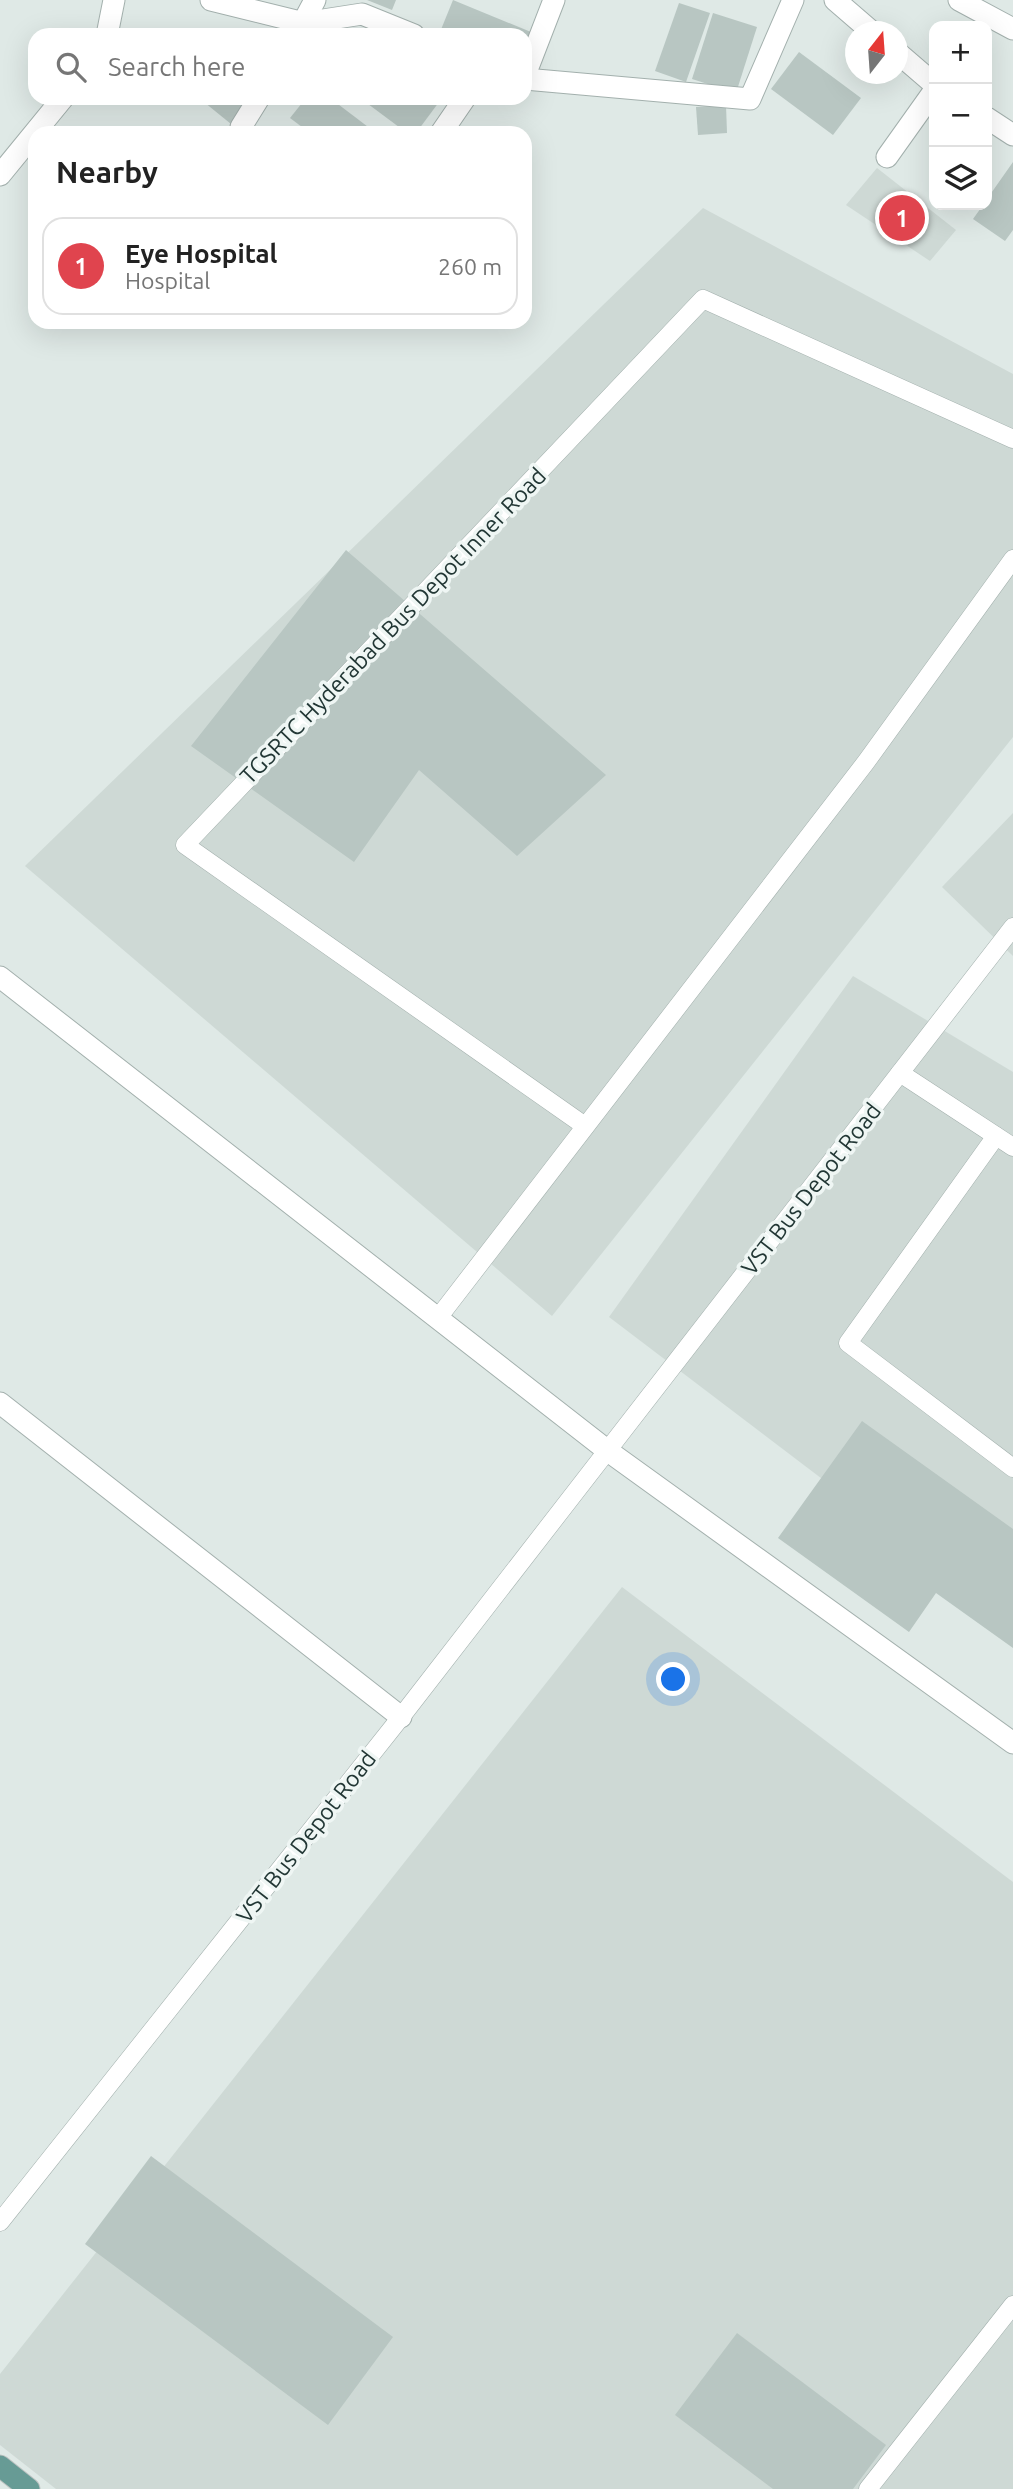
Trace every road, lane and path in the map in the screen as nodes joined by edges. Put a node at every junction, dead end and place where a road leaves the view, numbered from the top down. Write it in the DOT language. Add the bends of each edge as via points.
graph roads {
  1 [pos="114,0"];
  2 [pos="211,0"];
  3 [pos="315,0"];
  4 [pos="554,0"];
  5 [pos="793,0"];
  6 [pos="835,0"];
  7 [pos="959,0"];
  8 [pos="859,21"];
  9 [pos="108,28"];
  10 [pos="297,28"];
  11 [pos="301,28"];
  12 [pos="304,28"];
  13 [pos="397,28"];
  14 [pos="1013,29"];
  15 [pos="532,58"];
  16 [pos="908,62"];
  17 [pos="532,78"];
  18 [pos="929,80"];
  19 [pos="929,98"];
  20 [pos="57,105"];
  21 [pos="255,105"];
  22 [pos="460,105"];
  23 [pos="992,121"];
  24 [pos="40,126"];
  25 [pos="242,126"];
  26 [pos="446,126"];
  27 [pos="1013,135"];
  28 [pos="28,141"];
  29 [pos="887,157"];
  30 [pos="0,175"];
  31 [pos="1013,439"];
  32 [pos="1013,559"];
  33 [pos="1013,927"];
  34 [pos="0,977"];
  35 [pos="900,1073"];
  36 [pos="586,1126"];
  37 [pos="996,1136"];
  38 [pos="1013,1147"];
  39 [pos="438,1318"];
  40 [pos="0,1403"];
  41 [pos="608,1451"];
  42 [pos="1013,1468"];
  43 [pos="401,1717"];
  44 [pos="1013,1743"];
  45 [pos="0,2222"];
  46 [pos="1013,2305"];
  47 [pos="0,2466"];
  48 [pos="29,2489"];
  49 [pos="868,2489"];
  1 -- 9 [label="street"];
  2 -- 10 [label="street"];
  3 -- 11 [label="street"];
  4 -- 15 [label="street"];
  5 -- 17 [label="street" via="750,99"];
  6 -- 8 [label="street"];
  7 -- 14 [label="street"];
  12 -- 13 [label="street" via="362,14"];
  16 -- 18 [label="street"];
  19 -- 29 [label="street"];
  20 -- 24 [label="street"];
  21 -- 25 [label="street"];
  22 -- 26 [label="street"];
  23 -- 27 [label="street"];
  28 -- 30 [label="street"];
  31 -- 36 [label="lane, TGSRTC Hyderabad Bus Depot Inner Road" via="703,299 185,845"];
  32 -- 36 [label="lane" via="866,762"];
  33 -- 35 [label="lane, VST Bus Depot Road"];
  34 -- 39 [label="street"];
  35 -- 37 [label="lane"];
  35 -- 41 [label="lane, VST Bus Depot Road"];
  36 -- 39 [label="lane"];
  37 -- 38 [label="lane"];
  37 -- 42 [label="lane" via="848,1343"];
  39 -- 41 [label="street"];
  40 -- 43 [label="street"];
  41 -- 43 [label="lane, VST Bus Depot Road"];
  41 -- 44 [label="street"];
  43 -- 45 [label="lane, VST Bus Depot Road"];
  46 -- 49 [label="lane"];
  47 -- 48 [label="main road"];
}
